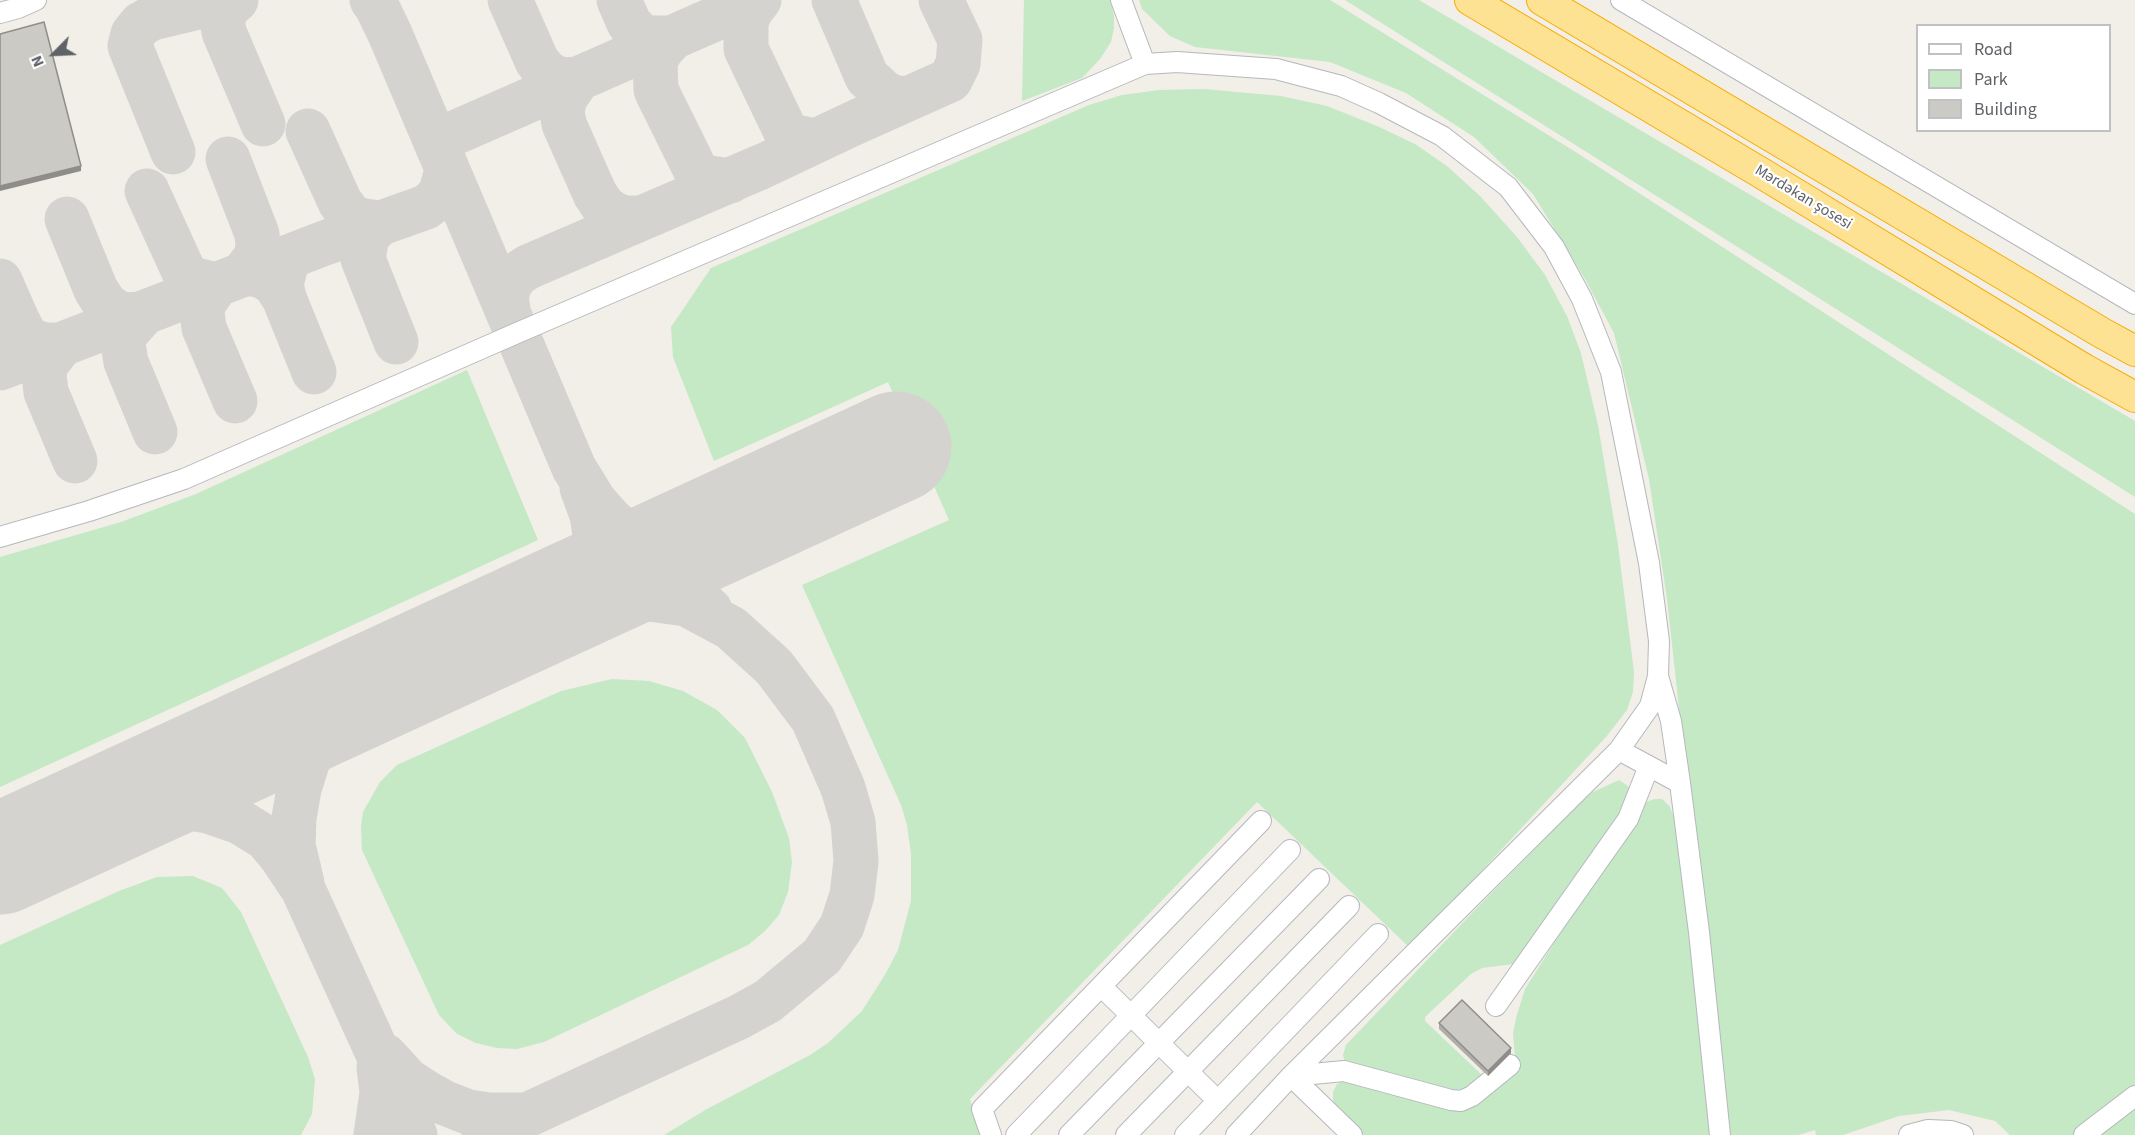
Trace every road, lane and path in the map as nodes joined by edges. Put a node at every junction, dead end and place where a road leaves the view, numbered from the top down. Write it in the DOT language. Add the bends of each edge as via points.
graph roads {
  1 [pos="36,0"];
  2 [pos="1121,0"];
  3 [pos="1470,0"];
  4 [pos="1542,0"];
  5 [pos="1621,0"];
  6 [pos="0,13"];
  7 [pos="1145,64"];
  8 [pos="2135,304"];
  9 [pos="2135,351"];
  10 [pos="2135,397"];
  11 [pos="0,537"];
  12 [pos="1658,676"];
  13 [pos="1619,750"];
  14 [pos="1649,766"];
  15 [pos="1680,783"];
  16 [pos="1261,821"];
  17 [pos="1290,850"];
  18 [pos="1319,879"];
  19 [pos="1349,906"];
  20 [pos="1378,934"];
  21 [pos="1101,986"];
  22 [pos="1496,1006"];
  23 [pos="1131,1016"];
  24 [pos="1159,1043"];
  25 [pos="1510,1065"];
  26 [pos="1188,1072"];
  27 [pos="1291,1076"];
  28 [pos="2135,1096"];
  29 [pos="1218,1101"];
  30 [pos="992,1135"];
  31 [pos="1016,1135"];
  32 [pos="1069,1135"];
  33 [pos="1126,1135"];
  34 [pos="1185,1135"];
  35 [pos="1236,1135"];
  36 [pos="1352,1135"];
  37 [pos="1720,1135"];
  38 [pos="1909,1135"];
  39 [pos="1963,1135"];
  40 [pos="2084,1135"];
  1 -- 6 [label="street"];
  2 -- 7 [label="street"];
  3 -- 10 [label="highway, Mərdəkan şosesi"];
  4 -- 9 [label="highway"];
  5 -- 8 [label="street"];
  7 -- 11 [label="street" via="184,479"];
  7 -- 12 [label="street" via="1177,62 1276,69 1341,86 1442,136 1508,188 1554,247 1582,300 1611,372 1649,563 1659,641"];
  12 -- 13 [label="street" via="1650,706"];
  12 -- 15 [label="street" via="1671,721"];
  13 -- 14 [label="street"];
  13 -- 27 [label="street"];
  14 -- 15 [label="street"];
  14 -- 22 [label="street" via="1628,819"];
  15 -- 37 [label="street" via="1700,932"];
  16 -- 21 [label="street"];
  17 -- 23 [label="street"];
  18 -- 24 [label="street"];
  19 -- 26 [label="street"];
  20 -- 29 [label="street"];
  21 -- 23 [label="street"];
  21 -- 30 [label="street" via="982,1108"];
  23 -- 24 [label="street"];
  23 -- 31 [label="street"];
  24 -- 26 [label="street"];
  24 -- 32 [label="street"];
  25 -- 27 [label="street" via="1461,1101 1344,1071"];
  26 -- 29 [label="street"];
  26 -- 33 [label="street"];
  27 -- 35 [label="street"];
  27 -- 36 [label="street"];
  28 -- 40 [label="street"];
  29 -- 34 [label="street"];
  38 -- 39 [label="street" via="1928,1130"];
}
